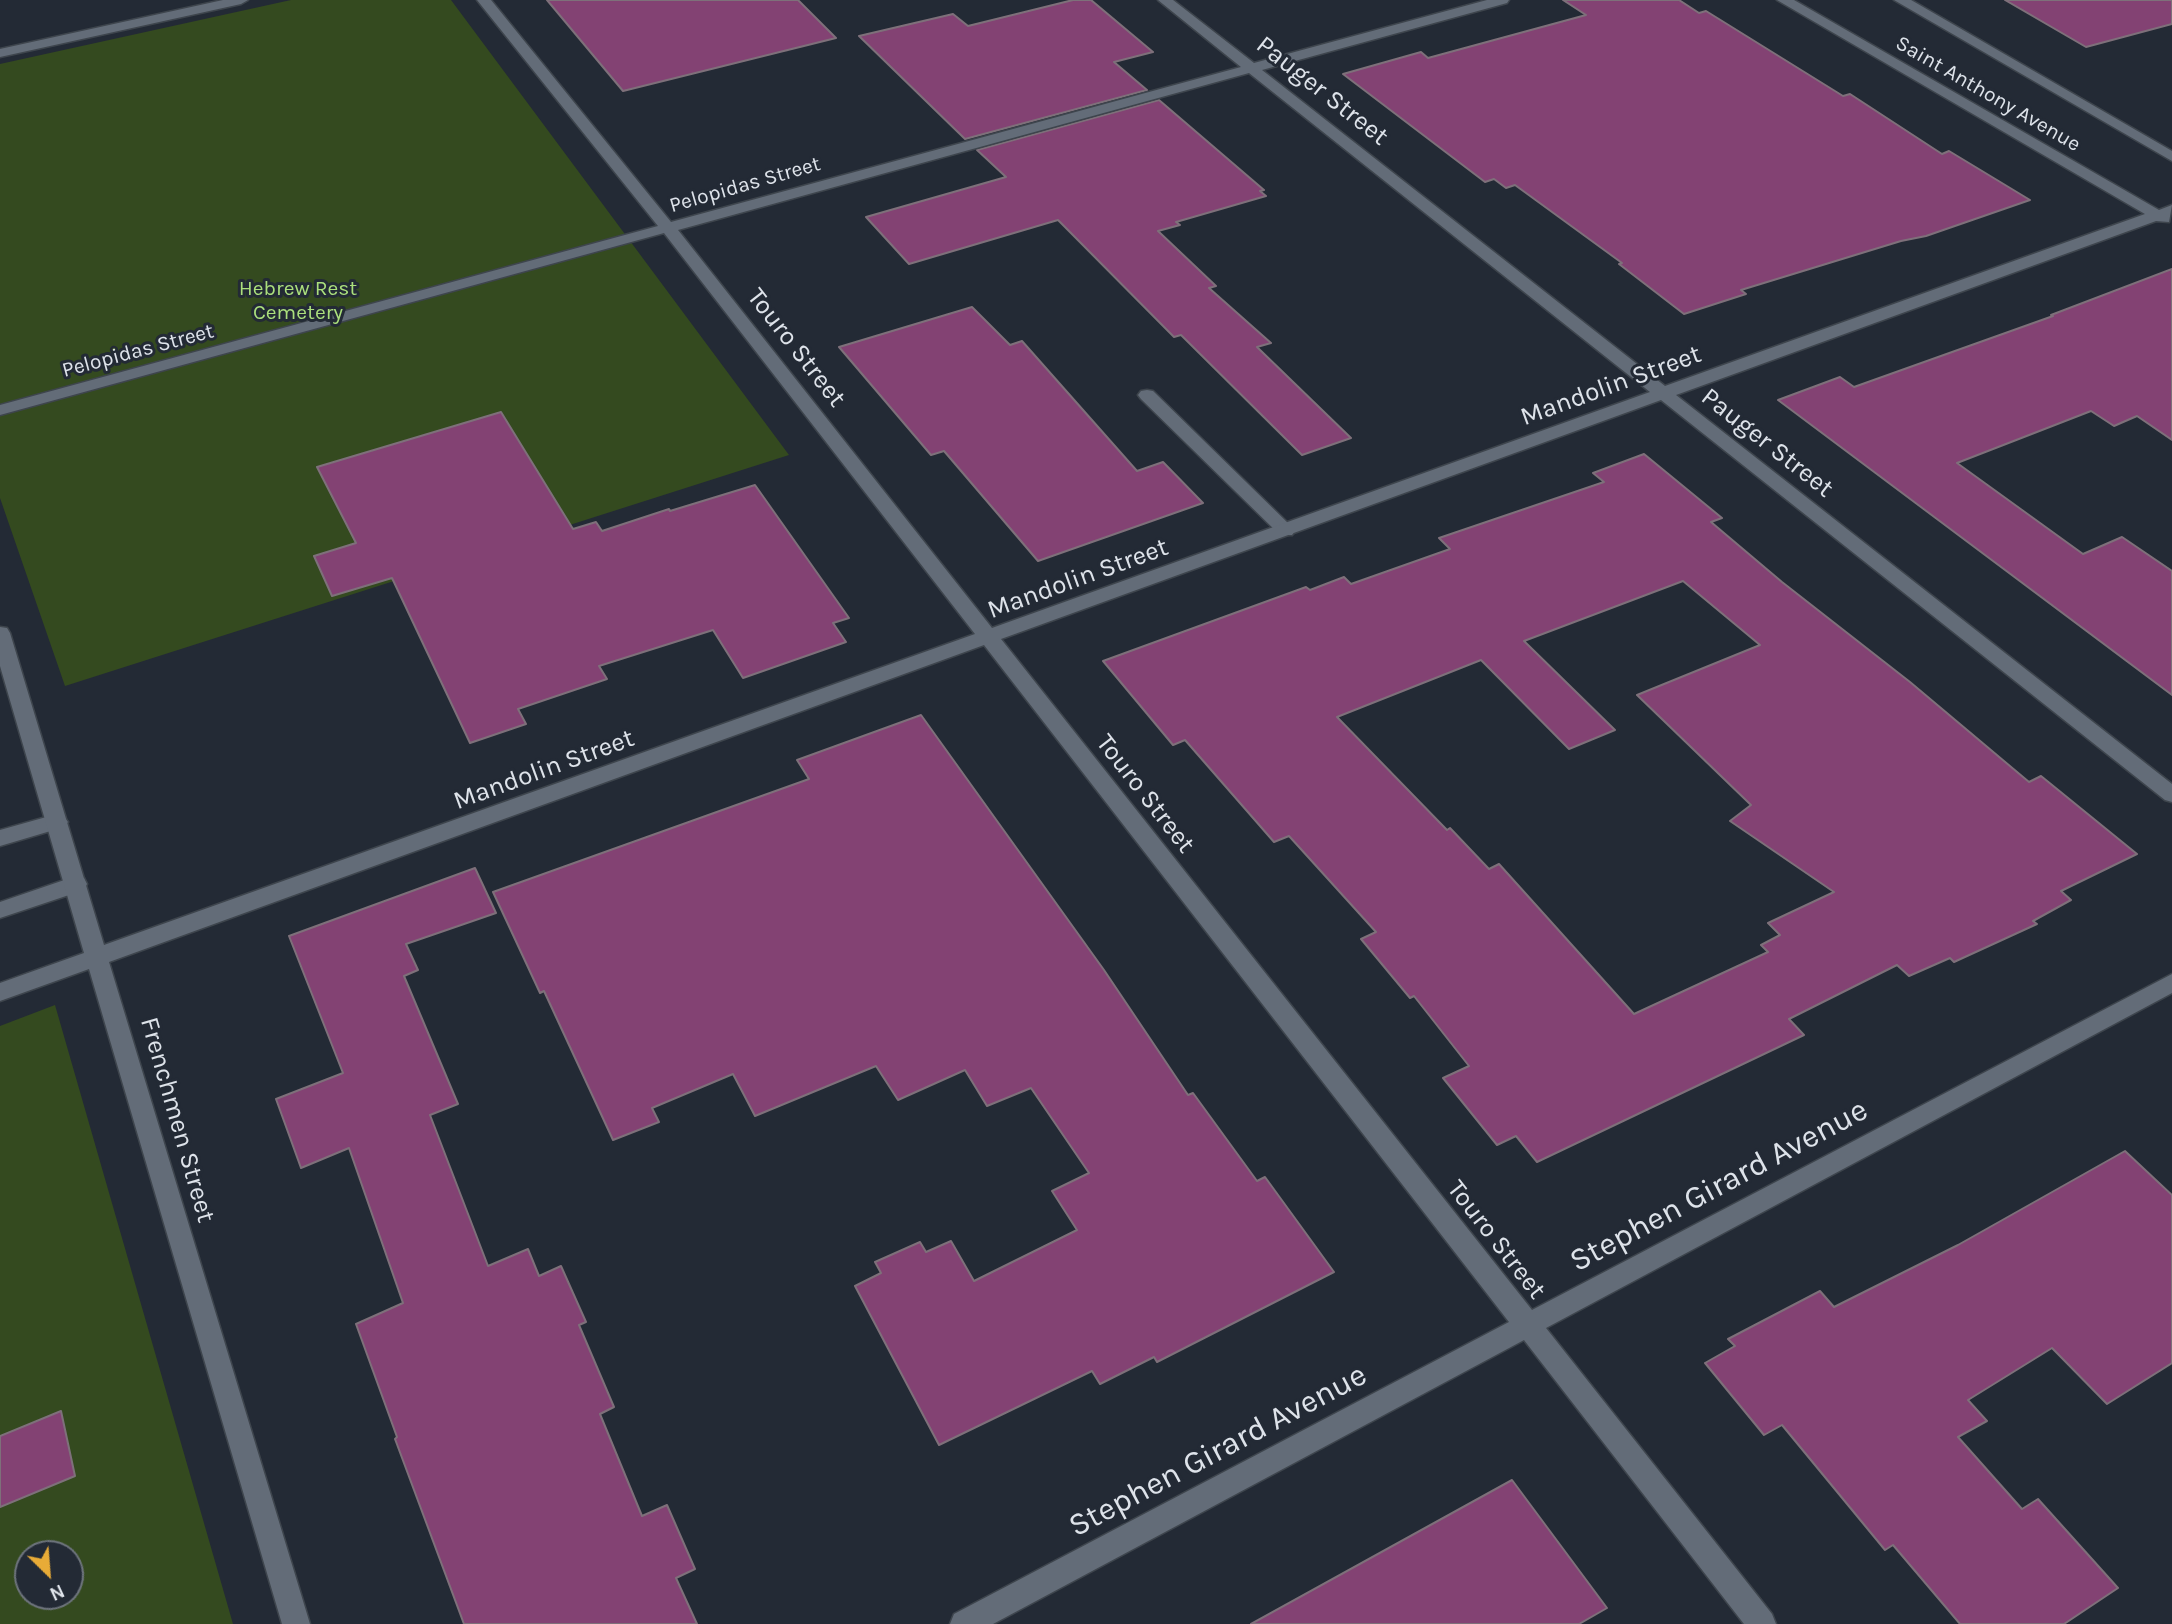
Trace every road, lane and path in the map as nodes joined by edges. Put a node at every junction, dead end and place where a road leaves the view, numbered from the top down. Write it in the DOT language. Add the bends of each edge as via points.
graph roads {
  1 [pos="241,0"];
  2 [pos="484,0"];
  3 [pos="1165,0"];
  4 [pos="1502,0"];
  5 [pos="1784,0"];
  6 [pos="1900,0"];
  7 [pos="0,53"];
  8 [pos="1249,67"];
  9 [pos="2172,157"];
  10 [pos="2167,217"];
  11 [pos="668,228"];
  12 [pos="1147,395"];
  13 [pos="1664,395"];
  14 [pos="0,410"];
  15 [pos="1286,531"];
  16 [pos="0,633"];
  17 [pos="987,639"];
  18 [pos="2172,795"];
  19 [pos="57,822"];
  20 [pos="0,838"];
  21 [pos="76,884"];
  22 [pos="0,910"];
  23 [pos="98,957"];
  24 [pos="2172,983"];
  25 [pos="0,992"];
  26 [pos="1527,1325"];
  27 [pos="296,1624"];
  28 [pos="964,1624"];
  29 [pos="1762,1624"];
  1 -- 7 [label="street"];
  2 -- 11 [label="street, Touro Street"];
  3 -- 8 [label="street, Pauger Street"];
  4 -- 8 [label="street, Pelopidas Street"];
  5 -- 10 [label="street, Saint Anthony Avenue"];
  6 -- 9 [label="street, Saint Anthony Avenue"];
  8 -- 11 [label="street, Pelopidas Street"];
  8 -- 13 [label="street, Pauger Street"];
  10 -- 13 [label="street, Mandolin Street"];
  11 -- 14 [label="street, Pelopidas Street"];
  11 -- 17 [label="street, Touro Street"];
  12 -- 15 [label="street"];
  13 -- 15 [label="street, Mandolin Street"];
  13 -- 18 [label="street, Pauger Street"];
  15 -- 17 [label="street, Mandolin Street"];
  16 -- 19 [label="street, Frenchmen Street"];
  17 -- 23 [label="street, Mandolin Street"];
  17 -- 26 [label="street, Touro Street"];
  19 -- 20 [label="street"];
  19 -- 21 [label="street, Frenchmen Street"];
  21 -- 22 [label="street"];
  21 -- 23 [label="street, Frenchmen Street"];
  23 -- 25 [label="street, Mandolin Street"];
  23 -- 27 [label="street, Frenchmen Street"];
  24 -- 26 [label="street, Stephen Girard Avenue"];
  26 -- 28 [label="street, Stephen Girard Avenue"];
  26 -- 29 [label="street, Touro Street"];
}
